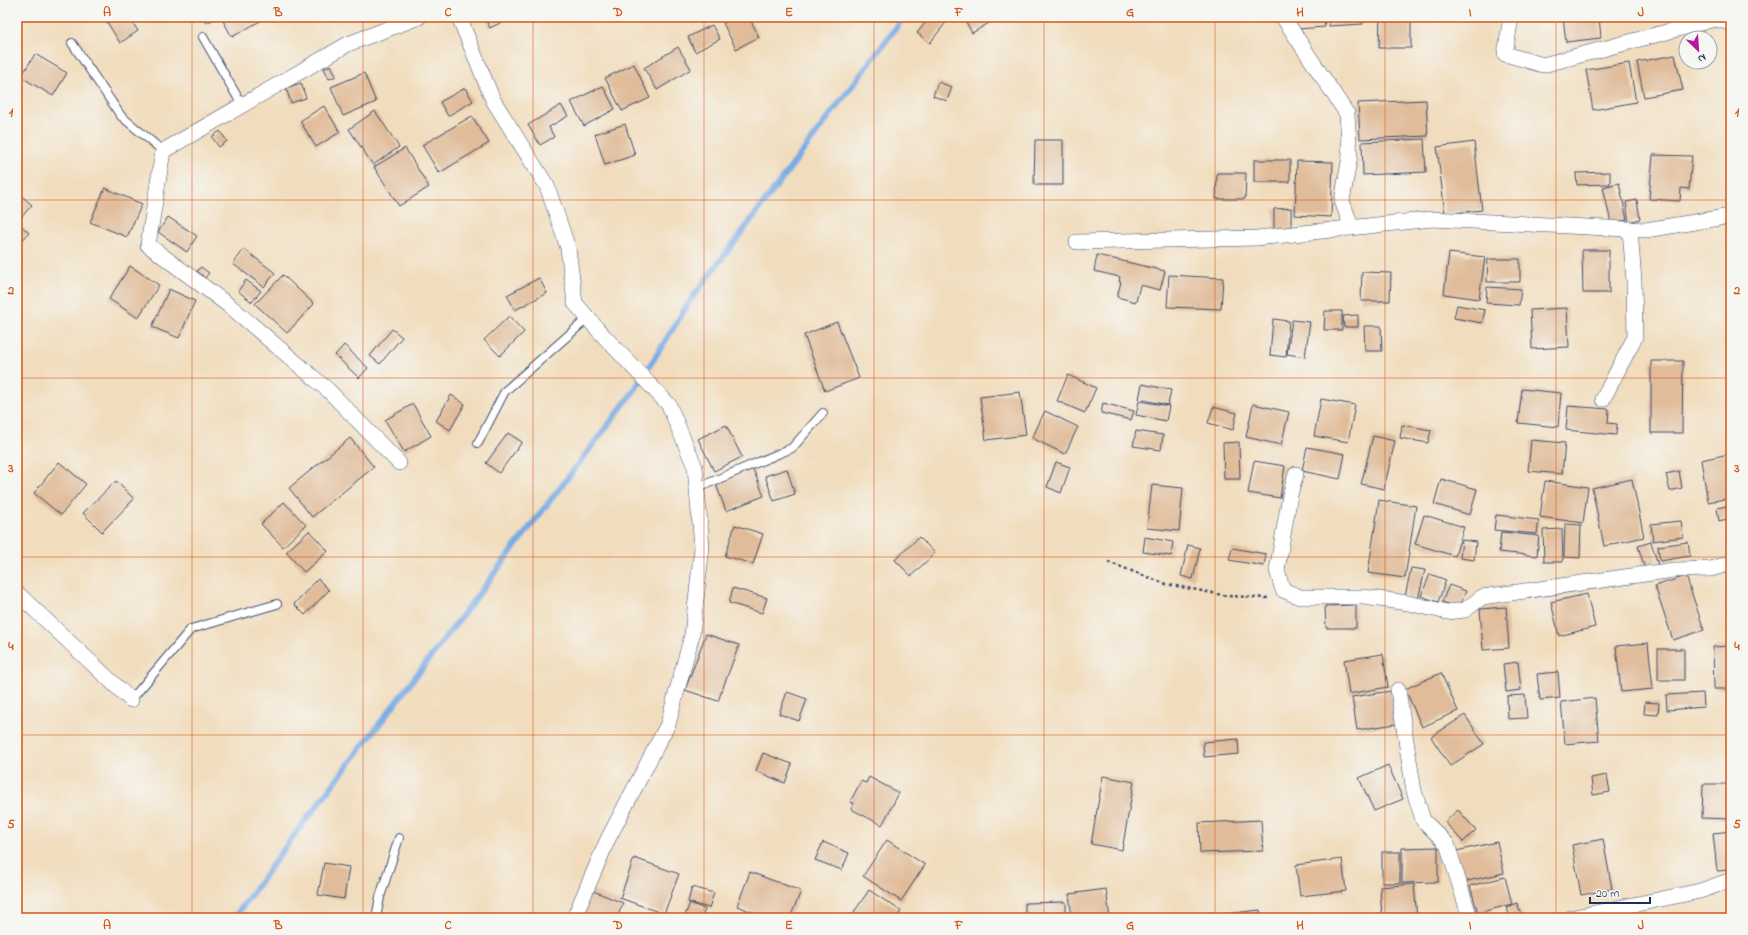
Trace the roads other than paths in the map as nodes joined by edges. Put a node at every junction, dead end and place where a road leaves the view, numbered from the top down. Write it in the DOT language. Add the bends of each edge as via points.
graph roads {
  1 [pos="419,17"];
  2 [pos="459,17"];
  3 [pos="1284,17"];
  4 [pos="1511,17"];
  5 [pos="1731,23"];
  6 [pos="203,37"];
  7 [pos="72,43"];
  8 [pos="242,105"];
  9 [pos="163,150"];
  10 [pos="1731,216"];
  11 [pos="1352,228"];
  12 [pos="1630,229"];
  13 [pos="1077,242"];
  14 [pos="588,318"];
  15 [pos="1603,399"];
  16 [pos="823,413"];
  17 [pos="478,443"];
  18 [pos="399,463"];
  19 [pos="1296,474"];
  20 [pos="697,488"];
  21 [pos="1731,563"];
  22 [pos="17,594"];
  23 [pos="277,604"];
  24 [pos="1398,690"];
  25 [pos="131,700"];
  26 [pos="399,838"];
  27 [pos="1731,880"];
  28 [pos="376,918"];
  29 [pos="574,918"];
  30 [pos="1470,918"];
  31 [pos="1570,918"];
  1 -- 8 [label="street" via="348,44"];
  2 -- 14 [label="street" via="493,100 547,186 568,248 575,303"];
  3 -- 11 [label="street" via="1347,114 1350,156 1342,201"];
  4 -- 5 [label="street" via="1505,54 1543,65 1715,19"];
  6 -- 8 [label="lane"];
  7 -- 9 [label="lane" via="121,116"];
  8 -- 9 [label="street"];
  9 -- 18 [label="street" via="148,245 231,307 328,390"];
  10 -- 12 [label="street" via="1646,230"];
  11 -- 12 [label="street" via="1432,219"];
  11 -- 13 [label="street" via="1257,238"];
  12 -- 15 [label="street" via="1635,337"];
  14 -- 17 [label="lane" via="505,391"];
  14 -- 20 [label="street" via="669,405 695,467"];
  16 -- 20 [label="lane" via="792,448"];
  19 -- 21 [label="street" via="1277,570 1283,590 1300,597 1363,597 1408,603 1447,612 1465,610 1482,597 1674,570 1711,569"];
  20 -- 29 [label="street" via="702,547 692,635 668,724 608,839"];
  22 -- 25 [label="street"];
  23 -- 25 [label="lane" via="191,629"];
  24 -- 30 [label="street" via="1414,790 1423,820 1447,844"];
  26 -- 28 [label="lane"];
  27 -- 31 [label="street" via="1700,891"];
}
